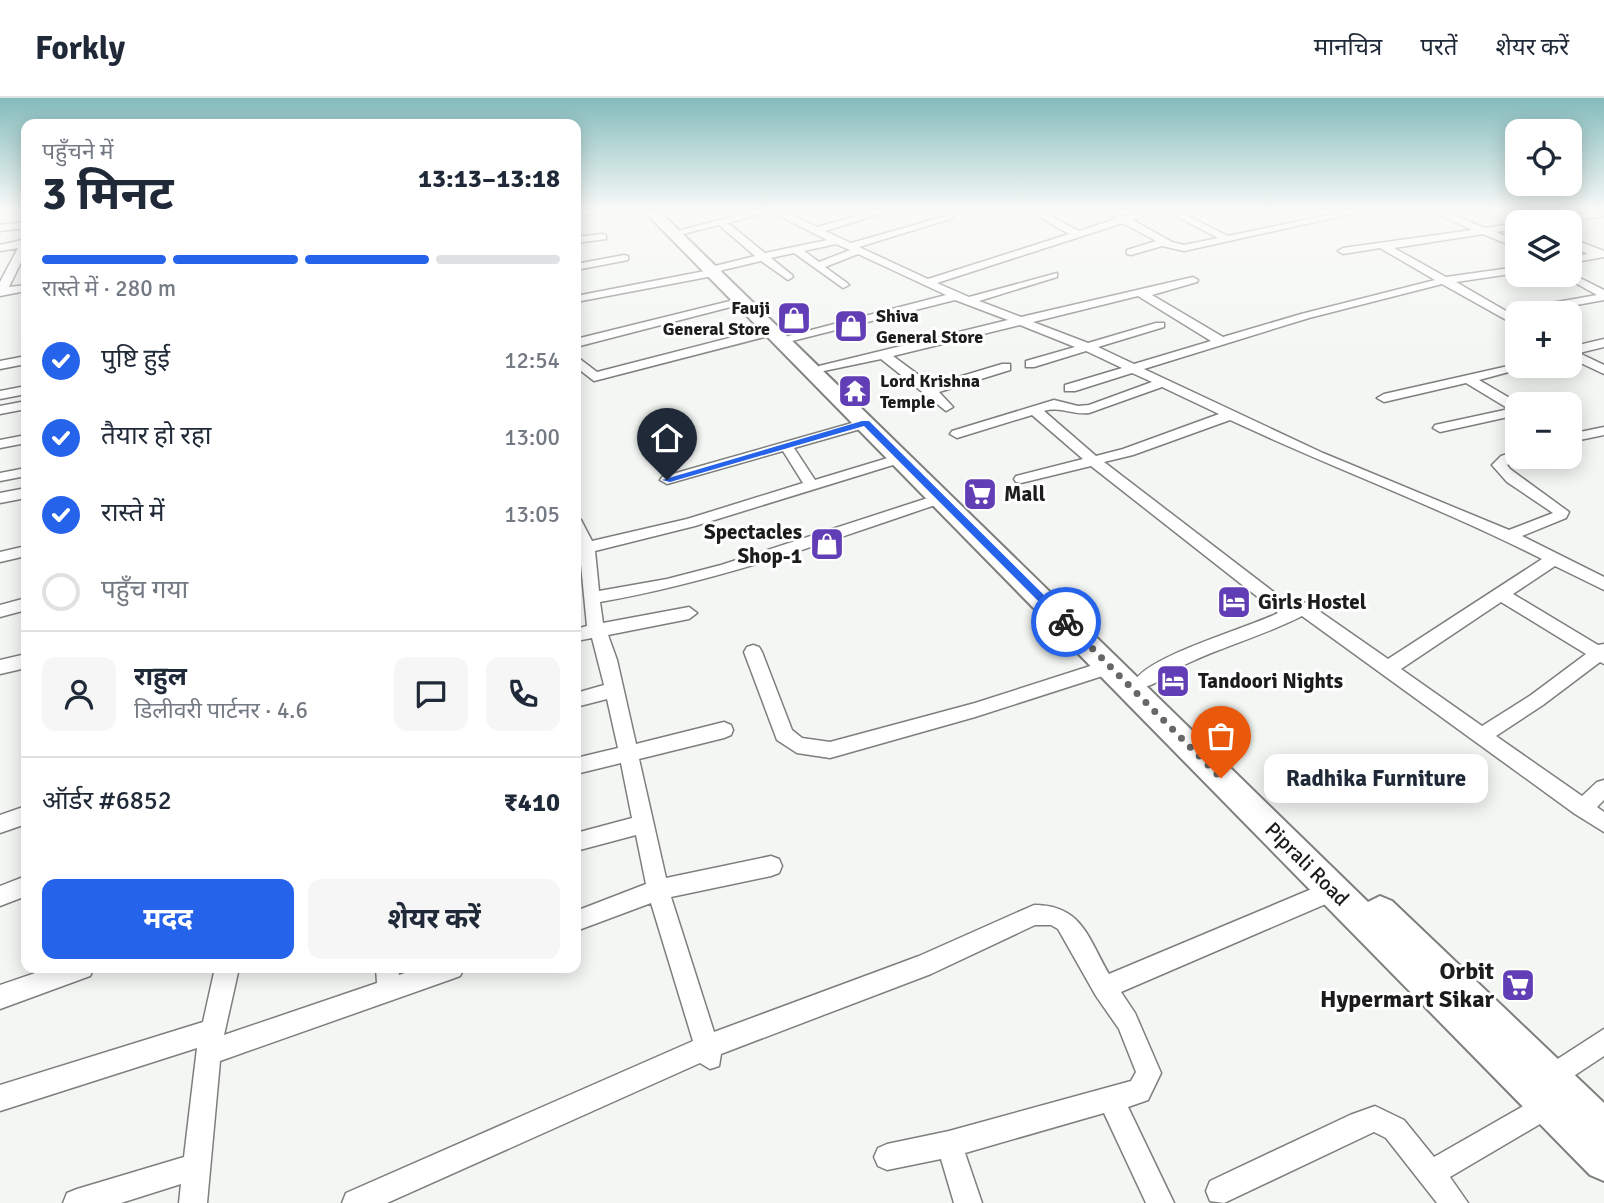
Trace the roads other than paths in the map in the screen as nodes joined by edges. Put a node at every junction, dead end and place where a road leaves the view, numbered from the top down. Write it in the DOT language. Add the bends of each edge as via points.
graph roads {
  1 [pos="709,264"];
  2 [pos="711,264"];
  3 [pos="739,264"];
  4 [pos="771,264"];
  5 [pos="814,264"];
  6 [pos="822,264"];
  7 [pos="888,264"];
  8 [pos="985,264"];
  9 [pos="1412,264"];
  10 [pos="817,266"];
  11 [pos="6,268"];
  12 [pos="716,270"];
  13 [pos="1505,272"];
  14 [pos="1053,275"];
  15 [pos="788,277"];
  16 [pos="1193,279"];
  17 [pos="1442,281"];
  18 [pos="928,282"];
  19 [pos="1582,283"];
  20 [pos="843,285"];
  21 [pos="21,289"];
  22 [pos="0,292"];
  23 [pos="1145,293"];
  24 [pos="1604,295"];
  25 [pos="581,298"];
  26 [pos="962,298"];
  27 [pos="741,301"];
  28 [pos="1504,315"];
  29 [pos="1020,323"];
  30 [pos="1160,325"];
  31 [pos="782,335"];
  32 [pos="1220,341"];
  33 [pos="581,342"];
  34 [pos="1604,343"];
  35 [pos="1085,346"];
  36 [pos="1582,349"];
  37 [pos="884,355"];
  38 [pos="1582,358"];
  39 [pos="21,361"];
  40 [pos="1030,364"];
  41 [pos="0,365"];
  42 [pos="581,365"];
  43 [pos="1006,367"];
  44 [pos="823,369"];
  45 [pos="1135,370"];
  46 [pos="1604,370"];
  47 [pos="1505,371"];
  48 [pos="1468,379"];
  49 [pos="1162,383"];
  50 [pos="1070,388"];
  51 [pos="930,390"];
  52 [pos="21,391"];
  53 [pos="0,395"];
  54 [pos="1384,398"];
  55 [pos="1505,402"];
  56 [pos="21,406"];
  57 [pos="946,407"];
  58 [pos="0,410"];
  59 [pos="1035,411"];
  60 [pos="1505,412"];
  61 [pos="1230,415"];
  62 [pos="866,423"];
  63 [pos="1440,428"];
  64 [pos="1604,431"];
  65 [pos="957,434"];
  66 [pos="1582,436"];
  67 [pos="21,440"];
  68 [pos="3,444"];
  69 [pos="786,446"];
  70 [pos="0,458"];
  71 [pos="901,458"];
  72 [pos="1505,459"];
  73 [pos="1094,462"];
  74 [pos="21,473"];
  75 [pos="0,477"];
  76 [pos="667,480"];
  77 [pos="1021,480"];
  78 [pos="813,487"];
  79 [pos="21,494"];
  80 [pos="0,498"];
  81 [pos="942,498"];
  82 [pos="1509,536"];
  83 [pos="582,549"];
  84 [pos="21,552"];
  85 [pos="0,557"];
  86 [pos="1556,558"];
  87 [pos="1604,584"];
  88 [pos="1501,595"];
  89 [pos="591,597"];
  90 [pos="21,605"];
  91 [pos="0,611"];
  92 [pos="689,612"];
  93 [pos="1291,614"];
  94 [pos="598,631"];
  95 [pos="581,634"];
  96 [pos="753,652"];
  97 [pos="1602,653"];
  98 [pos="21,662"];
  99 [pos="0,667"];
  100 [pos="1109,667"];
  101 [pos="1387,670"];
  102 [pos="1144,681"];
  103 [pos="614,690"];
  104 [pos="581,699"];
  105 [pos="724,730"];
  106 [pos="1480,736"];
  107 [pos="628,753"];
  108 [pos="581,765"];
  109 [pos="1604,788"];
  110 [pos="1582,808"];
  111 [pos="21,817"];
  112 [pos="0,824"];
  113 [pos="643,824"];
  114 [pos="1604,824"];
  115 [pos="581,841"];
  116 [pos="771,866"];
  117 [pos="21,888"];
  118 [pos="658,890"];
  119 [pos="1334,890"];
  120 [pos="0,897"];
  121 [pos="581,919"];
  122 [pos="68,973"];
  123 [pos="226,973"];
  124 [pos="423,973"];
  125 [pos="388,979"];
  126 [pos="1104,988"];
  127 [pos="0,997"];
  128 [pos="1604,1041"];
  129 [pos="210,1042"];
  130 [pos="709,1052"];
  131 [pos="1549,1091"];
  132 [pos="0,1098"];
  133 [pos="1111,1100"];
  134 [pos="1604,1129"];
  135 [pos="948,1144"];
  136 [pos="887,1157"];
  137 [pos="1604,1161"];
  138 [pos="198,1166"];
  139 [pos="1432,1173"];
  140 [pos="1220,1191"];
  141 [pos="77,1203"];
  142 [pos="193,1203"];
  143 [pos="356,1203"];
  144 [pos="968,1203"];
  145 [pos="1160,1203"];
  146 [pos="1454,1203"];
  1 -- 12 [label="main road, Piprali Road"];
  2 -- 12 [label="main road"];
  3 -- 12 [label="street"];
  4 -- 15 [label="street"];
  5 -- 10 [label="street"];
  6 -- 10 [label="street"];
  7 -- 18 [label="street"];
  8 -- 18 [label="street"];
  9 -- 17 [label="street"];
  10 -- 20 [label="street"];
  11 -- 22 [label="street"];
  12 -- 25 [label="street"];
  12 -- 27 [label="main road, Piprali Road"];
  12 -- 31 [label="main road"];
  13 -- 17 [label="street"];
  14 -- 26 [label="street"];
  16 -- 23 [label="street"];
  17 -- 28 [label="street"];
  17 -- 32 [label="street"];
  18 -- 26 [label="street"];
  19 -- 24 [label="street"];
  21 -- 22 [label="street"];
  23 -- 29 [label="street" via="1128,293"];
  23 -- 32 [label="street"];
  24 -- 28 [label="street"];
  26 -- 29 [label="street"];
  26 -- 31 [label="street"];
  27 -- 31 [label="main road, Piprali Road"];
  27 -- 33 [label="street"];
  29 -- 35 [label="street"];
  29 -- 37 [label="street"];
  30 -- 35 [label="street"];
  31 -- 42 [label="street" via="594,377"];
  31 -- 44 [label="main road"];
  31 -- 62 [label="main road, Piprali Road"];
  32 -- 45 [label="street"];
  34 -- 36 [label="street"];
  35 -- 40 [label="street"];
  35 -- 45 [label="street"];
  37 -- 44 [label="street"];
  37 -- 51 [label="street"];
  38 -- 46 [label="street"];
  39 -- 41 [label="street"];
  43 -- 51 [label="street"];
  44 -- 102 [label="main road"];
  45 -- 49 [label="street"];
  45 -- 50 [label="street"];
  47 -- 48 [label="street"];
  48 -- 54 [label="street"];
  48 -- 55 [label="street"];
  49 -- 59 [label="street" via="1090,408 1076,410 1063,403"];
  49 -- 61 [label="street"];
  51 -- 57 [label="street"];
  52 -- 53 [label="street"];
  56 -- 58 [label="street"];
  59 -- 65 [label="street"];
  59 -- 73 [label="street"];
  60 -- 63 [label="street"];
  61 -- 73 [label="street"];
  61 -- 82 [label="street"];
  62 -- 69 [label="street"];
  62 -- 71 [label="main road, Piprali Road"];
  64 -- 66 [label="street"];
  67 -- 68 [label="street"];
  68 -- 70 [label="street"];
  69 -- 76 [label="street"];
  69 -- 78 [label="street"];
  71 -- 78 [label="street"];
  71 -- 81 [label="main road, Piprali Road"];
  72 -- 82 [label="street" via="1499,465 1509,477 1561,512"];
  73 -- 77 [label="street"];
  73 -- 93 [label="street"];
  74 -- 75 [label="street"];
  78 -- 83 [label="street"];
  79 -- 80 [label="street"];
  81 -- 89 [label="street" via="726,570"];
  81 -- 100 [label="main road, Piprali Road"];
  82 -- 86 [label="street"];
  83 -- 89 [label="street"];
  84 -- 85 [label="street"];
  86 -- 87 [label="street"];
  86 -- 88 [label="street"];
  88 -- 97 [label="street"];
  88 -- 101 [label="street"];
  89 -- 94 [label="street"];
  90 -- 91 [label="street"];
  92 -- 94 [label="street"];
  93 -- 101 [label="street" via="1303,608"];
  93 -- 102 [label="street" via="1158,670"];
  94 -- 95 [label="street"];
  94 -- 103 [label="street"];
  96 -- 100 [label="street" via="785,735 797,745 831,750"];
  97 -- 106 [label="street"];
  98 -- 99 [label="street"];
  100 -- 119 [label="main road, Piprali Road"];
  101 -- 106 [label="street"];
  102 -- 131 [label="main road"];
  103 -- 104 [label="street"];
  103 -- 107 [label="street"];
  105 -- 107 [label="street"];
  106 -- 110 [label="street"];
  107 -- 108 [label="street"];
  107 -- 113 [label="street"];
  109 -- 110 [label="street"];
  110 -- 114 [label="street"];
  111 -- 112 [label="street"];
  113 -- 115 [label="street"];
  113 -- 118 [label="street"];
  116 -- 118 [label="street"];
  117 -- 120 [label="street"];
  118 -- 121 [label="street"];
  118 -- 130 [label="street"];
  119 -- 126 [label="street"];
  119 -- 131 [label="main road, Piprali Road"];
  122 -- 127 [label="street"];
  123 -- 129 [label="street"];
  124 -- 125 [label="street"];
  125 -- 129 [label="street"];
  126 -- 130 [label="street" via="1066,922 1053,915 1034,915 923,966 797,1011"];
  126 -- 133 [label="street" via="1127,1021 1149,1073 1139,1091"];
  128 -- 131 [label="street"];
  129 -- 132 [label="street"];
  129 -- 138 [label="street"];
  130 -- 143 [label="street"];
  131 -- 134 [label="main road"];
  131 -- 137 [label="main road, Piprali Road"];
  131 -- 139 [label="street"];
  133 -- 135 [label="street"];
  133 -- 145 [label="street"];
  135 -- 136 [label="street"];
  135 -- 144 [label="street"];
  138 -- 141 [label="street"];
  138 -- 142 [label="street"];
  139 -- 140 [label="street" via="1395,1129 1375,1119"];
  139 -- 146 [label="street"];
}
